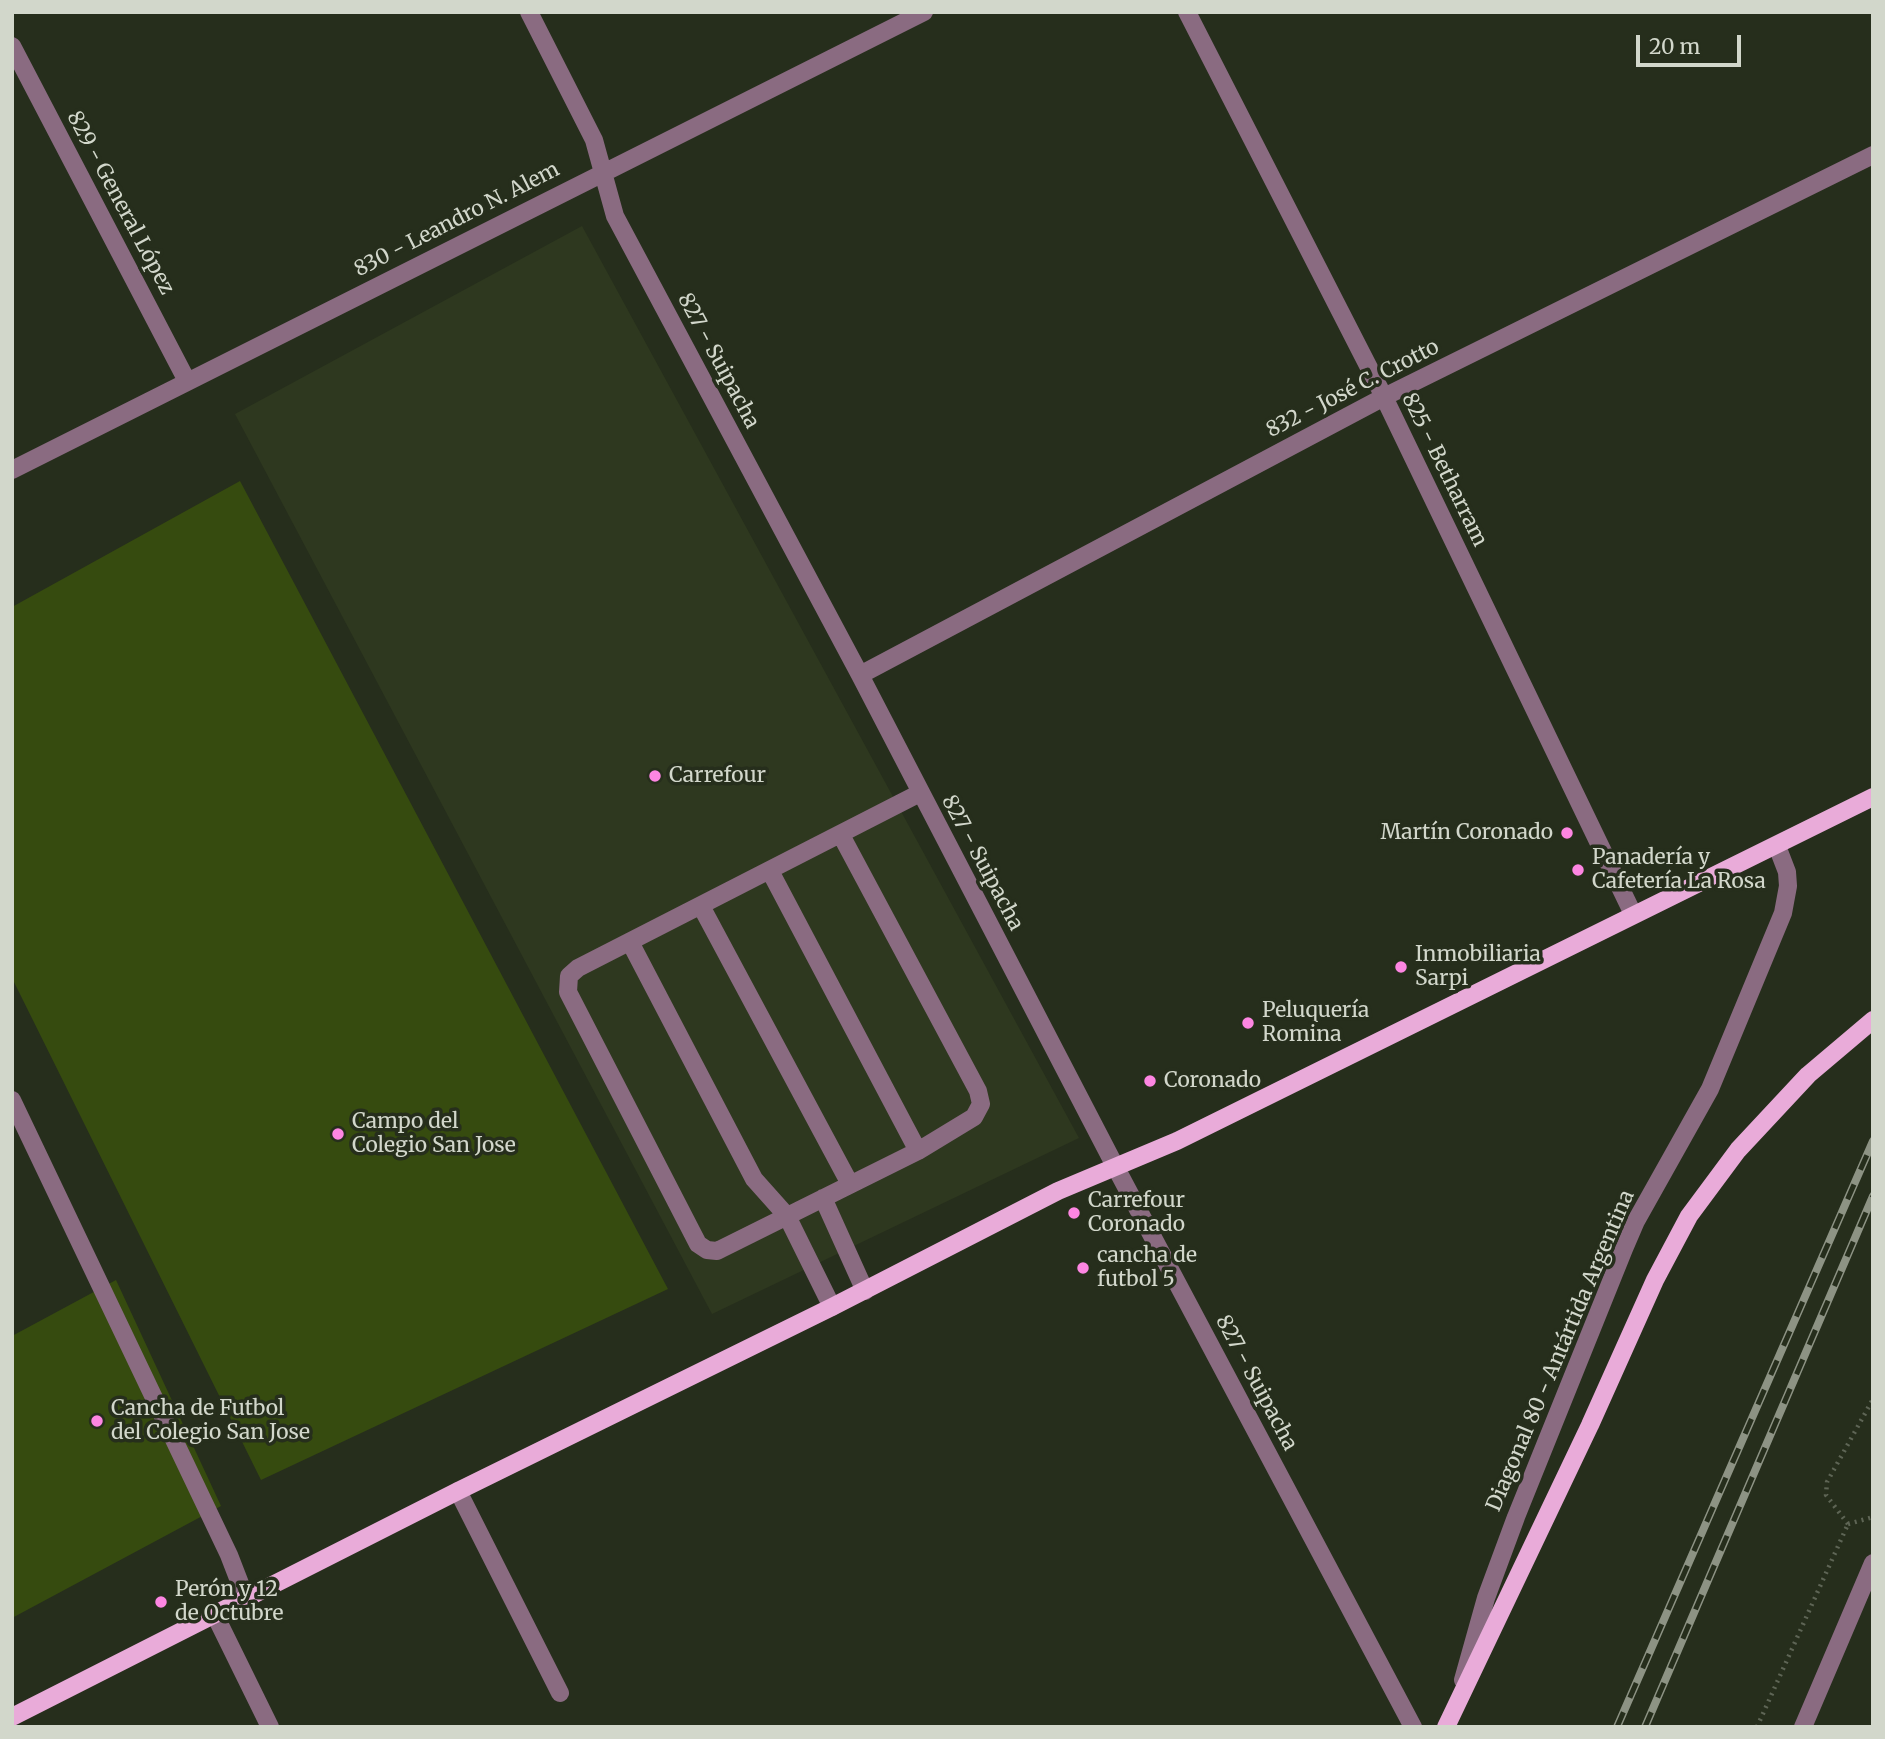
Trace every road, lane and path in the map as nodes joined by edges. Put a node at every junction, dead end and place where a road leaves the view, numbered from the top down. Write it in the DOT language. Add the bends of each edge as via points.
graph roads {
  1 [pos="529,12"];
  2 [pos="924,12"];
  3 [pos="1187,12"];
  4 [pos="12,46"];
  5 [pos="1873,155"];
  6 [pos="603,172"];
  7 [pos="187,381"];
  8 [pos="1384,397"];
  9 [pos="12,470"];
  10 [pos="860,675"];
  11 [pos="920,793"];
  12 [pos="1873,797"];
  13 [pos="841,835"];
  14 [pos="1777,846"];
  15 [pos="770,871"];
  16 [pos="701,906"];
  17 [pos="1633,914"];
  18 [pos="630,942"];
  19 [pos="1873,1020"];
  20 [pos="12,1100"];
  21 [pos="918,1151"];
  22 [pos="1115,1166"];
  23 [pos="850,1184"];
  24 [pos="823,1198"];
  25 [pos="787,1216"];
  26 [pos="865,1291"];
  27 [pos="832,1307"];
  28 [pos="1873,1399"];
  29 [pos="457,1491"];
  30 [pos="1873,1517"];
  31 [pos="1848,1524"];
  32 [pos="1873,1563"];
  33 [pos="246,1599"];
  34 [pos="215,1615"];
  35 [pos="560,1693"];
  36 [pos="12,1717"];
  37 [pos="1450,1719"];
  38 [pos="270,1727"];
  39 [pos="1413,1727"];
  40 [pos="1757,1727"];
  41 [pos="1803,1727"];
  1 -- 6 [label="street, 827 - Suipacha" via="594,140"];
  2 -- 6 [label="street, 830 - Leandro N. Alem"];
  3 -- 8 [label="street, 825 - Betharram"];
  4 -- 7 [label="street, 829 - General López"];
  5 -- 8 [label="street, 832 - José C. Crotto"];
  6 -- 7 [label="street, 830 - Leandro N. Alem"];
  6 -- 10 [label="street, 827 - Suipacha" via="615,216"];
  7 -- 9 [label="street, 830 - Leandro N. Alem"];
  8 -- 10 [label="street, 832 - José C. Crotto"];
  8 -- 17 [label="street, 825 - Betharram"];
  10 -- 11 [label="street, 827 - Suipacha"];
  11 -- 13 [label="street"];
  11 -- 22 [label="street, 827 - Suipacha"];
  12 -- 14 [label="main road"];
  13 -- 15 [label="street"];
  13 -- 21 [label="street" via="978,1091 981,1104 974,1117"];
  14 -- 17 [label="main road"];
  14 -- 37 [label="street, Diagonal 80 - Antártida Argentina" via="1787,872 1783,913 1710,1089 1624,1249 1486,1598"];
  15 -- 16 [label="street"];
  15 -- 21 [label="street"];
  16 -- 18 [label="street"];
  16 -- 23 [label="street"];
  17 -- 22 [label="main road" via="1177,1141"];
  18 -- 25 [label="street" via="754,1180"];
  18 -- 25 [label="street" via="578,968 569,976 568,992 698,1244 717,1251"];
  19 -- 37 [label="main road" via="1781,1103 1738,1150 1689,1216"];
  20 -- 33 [label="street"];
  21 -- 23 [label="street"];
  22 -- 26 [label="main road"];
  22 -- 39 [label="street, 827 - Suipacha"];
  23 -- 24 [label="street"];
  24 -- 25 [label="street"];
  24 -- 26 [label="street"];
  25 -- 27 [label="street"];
  26 -- 27 [label="main road"];
  27 -- 29 [label="main road"];
  28 -- 31 [label="path" via="1827,1482 1826,1495"];
  29 -- 33 [label="main road"];
  29 -- 35 [label="street"];
  30 -- 31 [label="path"];
  31 -- 40 [label="path"];
  32 -- 41 [label="street"];
  33 -- 34 [label="main road"];
  34 -- 36 [label="main road"];
  34 -- 38 [label="street"];
}
